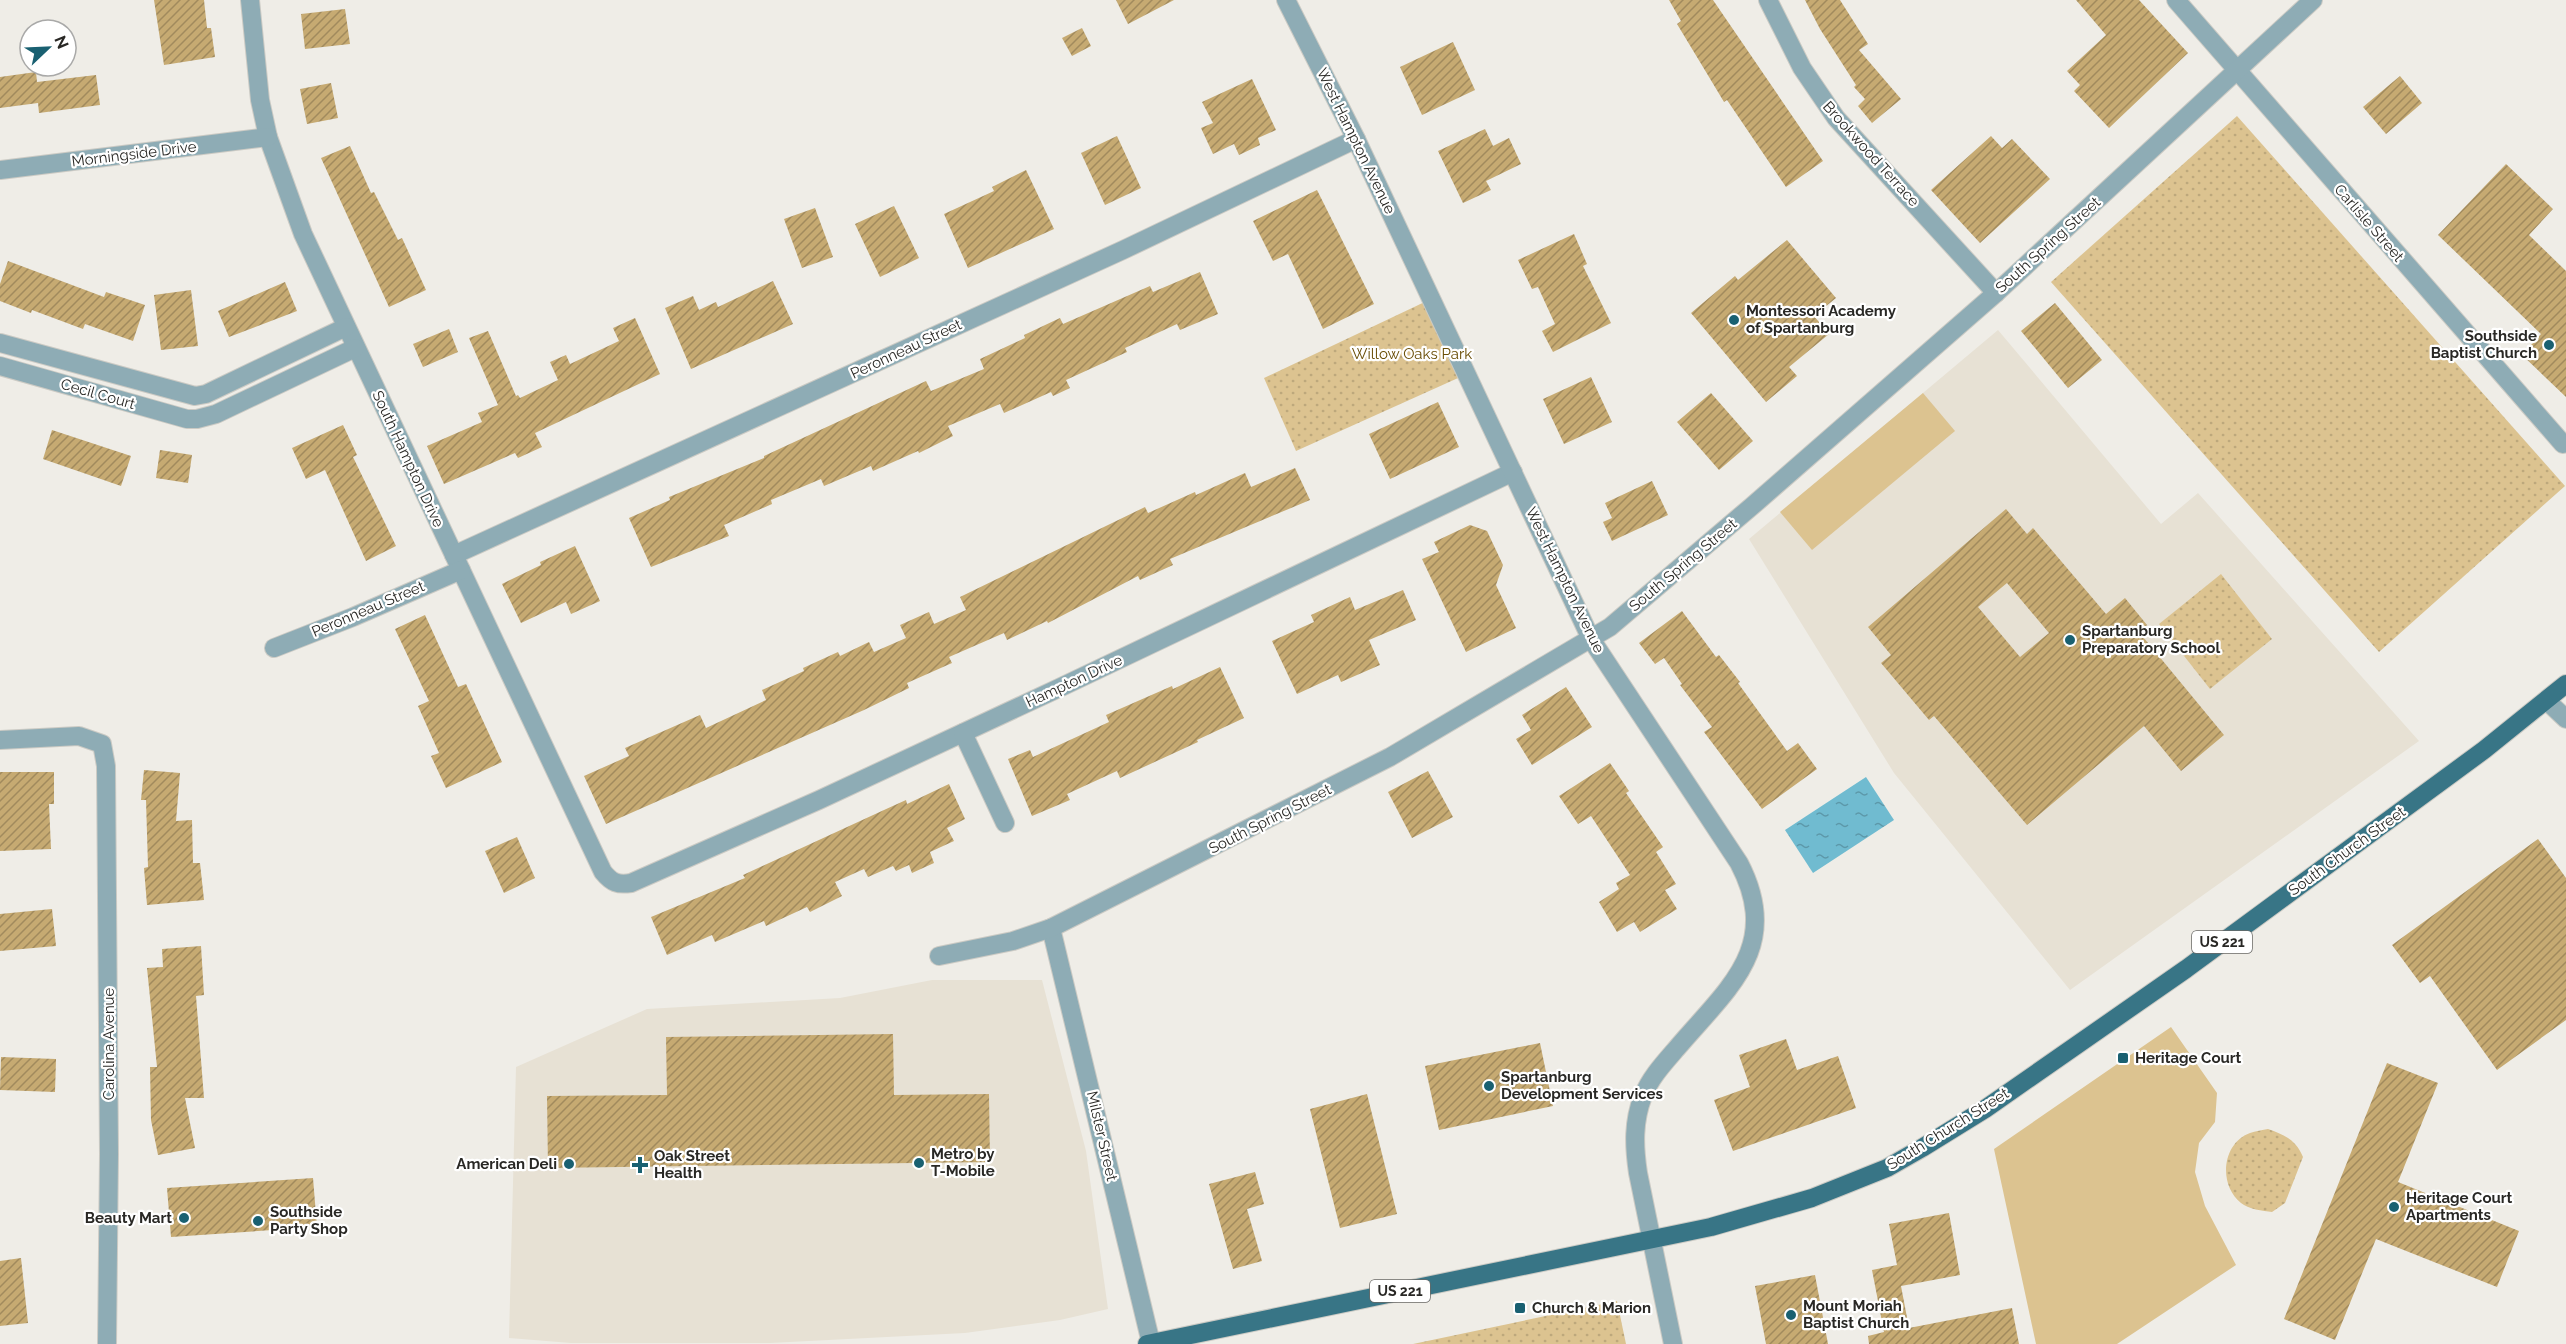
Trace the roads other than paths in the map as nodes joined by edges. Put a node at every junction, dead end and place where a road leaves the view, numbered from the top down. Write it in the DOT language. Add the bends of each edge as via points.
graph roads {
  1 [pos="250,0"];
  2 [pos="1286,0"];
  3 [pos="1768,0"];
  4 [pos="2176,0"];
  5 [pos="2313,0"];
  6 [pos="2237,72"];
  7 [pos="268,137"];
  8 [pos="1356,139"];
  9 [pos="0,170"];
  10 [pos="1996,293"];
  11 [pos="346,327"];
  12 [pos="0,343"];
  13 [pos="356,348"];
  14 [pos="0,366"];
  15 [pos="195,396"];
  16 [pos="197,419"];
  17 [pos="2563,444"];
  18 [pos="1513,472"];
  19 [pos="458,562"];
  20 [pos="1591,639"];
  21 [pos="274,648"];
  22 [pos="2566,684"];
  23 [pos="2547,700"];
  24 [pos="2566,719"];
  25 [pos="963,733"];
  26 [pos="0,741"];
  27 [pos="1005,823"];
  28 [pos="631,883"];
  29 [pos="1052,928"];
  30 [pos="939,956"];
  31 [pos="1653,1239"];
  32 [pos="107,1344"];
  33 [pos="1149,1344"];
  34 [pos="1673,1344"];
  1 -- 7 [label="street, South Hampton Drive" via="260,100"];
  2 -- 8 [label="street, West Hampton Avenue"];
  3 -- 10 [label="street, Brookwood Terrace" via="1802,68 1836,118"];
  4 -- 6 [label="street, Carlisle Street"];
  5 -- 6 [label="street, South Spring Street"];
  6 -- 10 [label="street, South Spring Street"];
  6 -- 17 [label="street, Carlisle Street"];
  7 -- 9 [label="street, Morningside Drive"];
  7 -- 11 [label="street, South Hampton Drive" via="303,234"];
  8 -- 18 [label="street, West Hampton Avenue"];
  8 -- 19 [label="street, Peronneau Street"];
  10 -- 20 [label="street, South Spring Street" via="1751,507"];
  11 -- 13 [label="street, South Hampton Drive"];
  11 -- 15 [label="street"];
  12 -- 15 [label="street, Cecil Court"];
  13 -- 16 [label="street, Cecil Court" via="216,414"];
  13 -- 19 [label="street, South Hampton Drive"];
  14 -- 16 [label="street, Cecil Court"];
  15 -- 16 [label="street"];
  18 -- 20 [label="street, West Hampton Avenue"];
  18 -- 25 [label="street, Hampton Drive"];
  19 -- 21 [label="street, Peronneau Street" via="353,617"];
  19 -- 28 [label="street, South Hampton Drive" via="603,872 610,881"];
  20 -- 29 [label="street, South Spring Street" via="1390,757"];
  20 -- 31 [label="street, West Hampton Avenue" via="1739,863 1755,902 1753,945 1745,965 1656,1072 1643,1095 1634,1147"];
  22 -- 23 [label="main road, South Church Street / US 221"];
  23 -- 24 [label="street"];
  23 -- 31 [label="main road, South Church Street / US 221" via="2186,969 1922,1148 1877,1172 1812,1198"];
  25 -- 27 [label="street"];
  25 -- 28 [label="street, Hampton Drive"];
  26 -- 32 [label="street, Carolina Avenue" via="79,736 102,744 106,766"];
  29 -- 30 [label="street, South Spring Street"];
  29 -- 33 [label="street, Milster Street"];
  31 -- 33 [label="main road, South Church Street / US 221"];
  31 -- 34 [label="street, West Hampton Avenue"];
}
